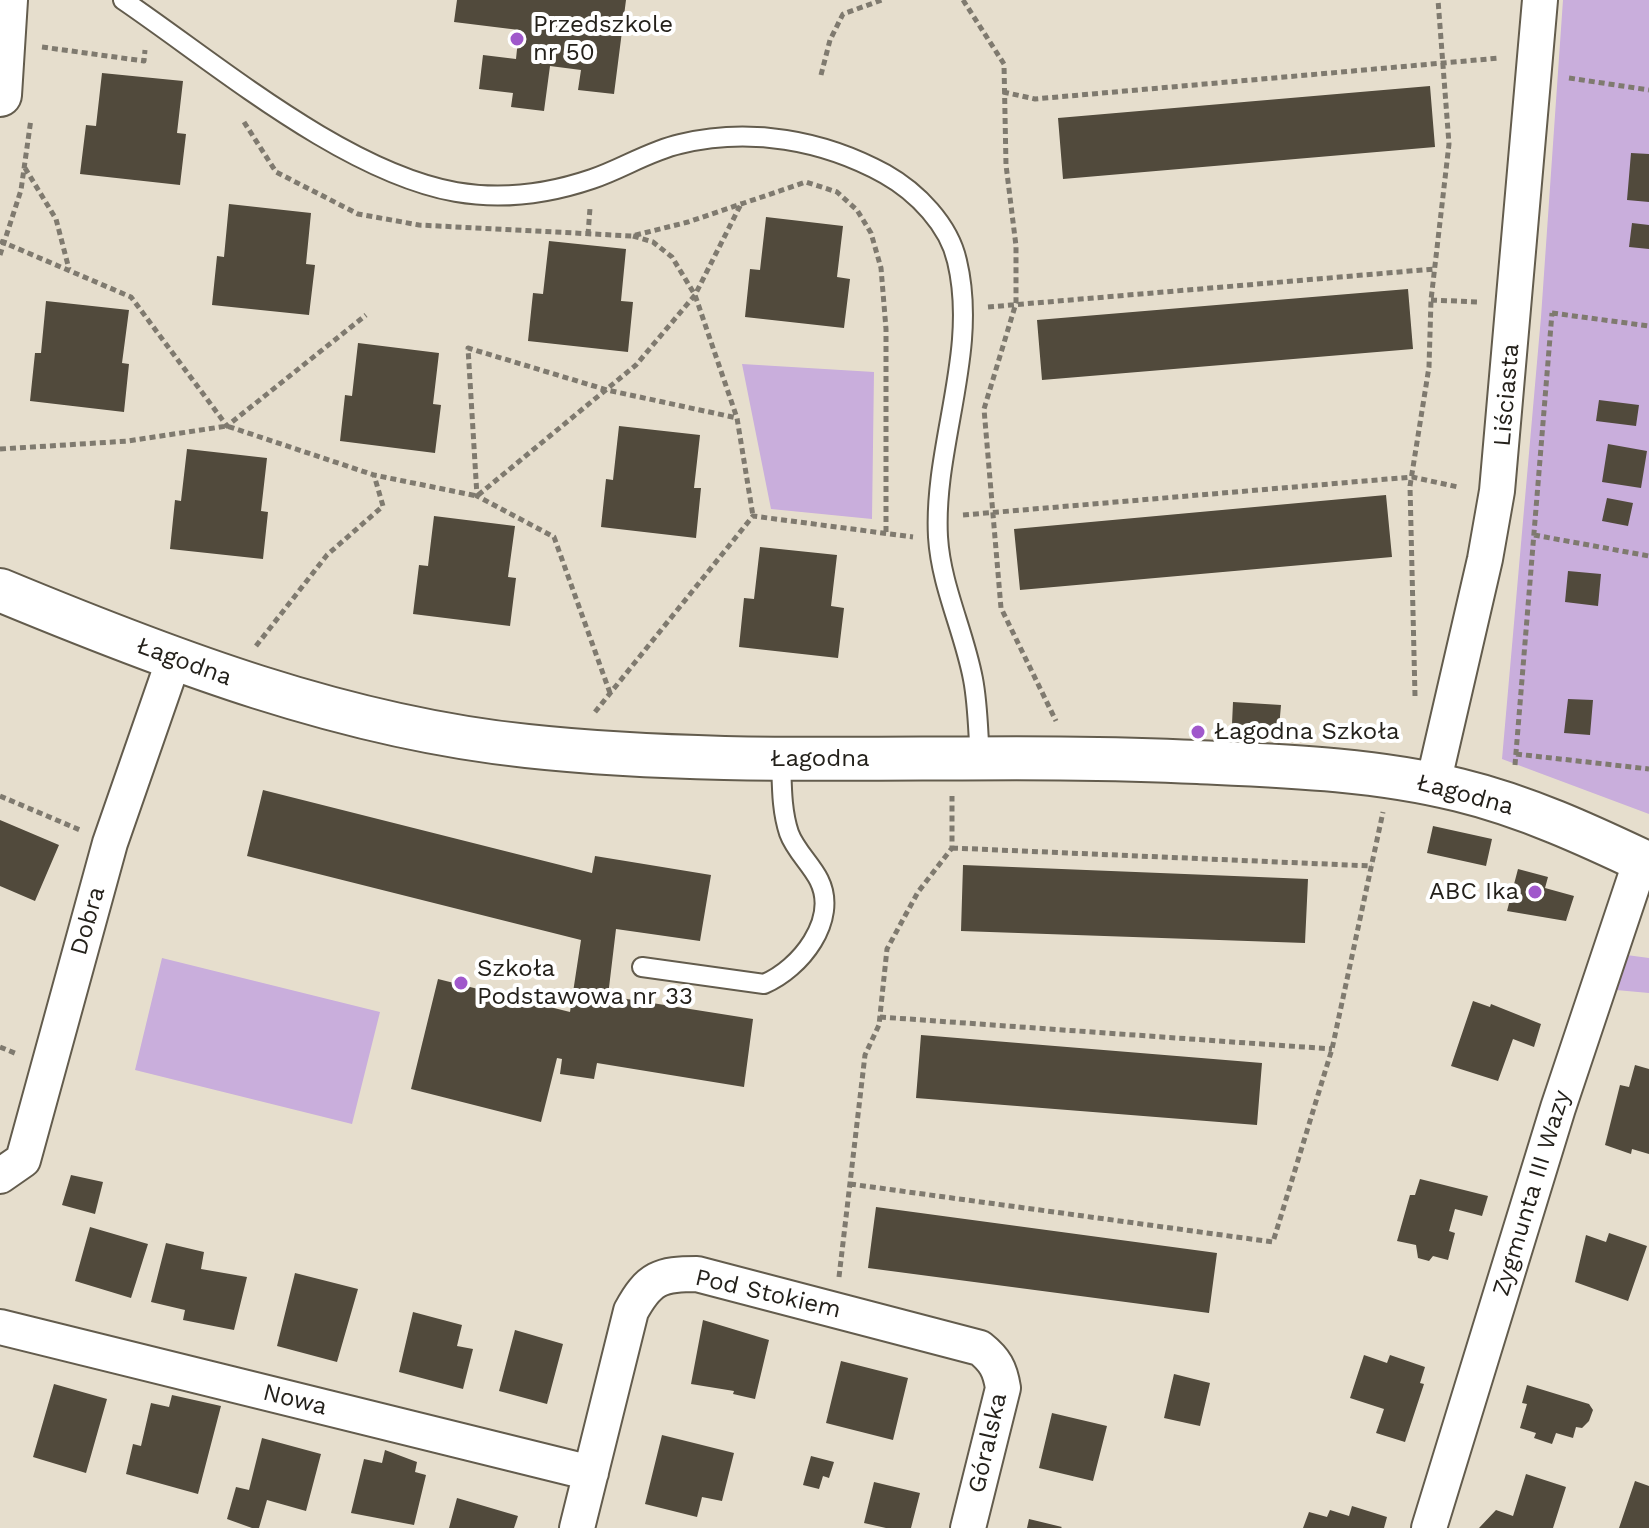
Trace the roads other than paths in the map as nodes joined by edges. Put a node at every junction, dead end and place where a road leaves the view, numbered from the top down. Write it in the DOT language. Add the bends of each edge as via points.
graph roads {
  1 [pos="6,0"];
  2 [pos="123,0"];
  3 [pos="1540,0"];
  4 [pos="16,101"];
  5 [pos="0,590"];
  6 [pos="174,659"];
  7 [pos="781,759"];
  8 [pos="980,759"];
  9 [pos="1433,784"];
  10 [pos="1645,862"];
  11 [pos="642,967"];
  12 [pos="0,1176"];
  13 [pos="0,1327"];
  14 [pos="993,1358"];
  15 [pos="591,1473"];
  16 [pos="577,1528"];
  17 [pos="968,1528"];
  18 [pos="1429,1528"];
  1 -- 4 [label="street"];
  2 -- 8 [label="lane" via="354,155 402,177 454,191 540,193 680,144 755,137 791,140 858,159 893,178 924,205 948,234 961,284 959,361 938,540 973,678"];
  3 -- 9 [label="street, Liściasta" via="1497,491"];
  5 -- 6 [label="street, Łagodna"];
  6 -- 7 [label="street, Łagodna" via="389,722 481,740 613,753"];
  6 -- 12 [label="street, Dobra" via="110,843 23,1160"];
  7 -- 8 [label="street, Łagodna"];
  7 -- 11 [label="lane" via="790,835 821,882 826,913 816,935 778,979 764,984"];
  8 -- 9 [label="street, Łagodna" via="1067,735"];
  9 -- 10 [label="street, Łagodna" via="1523,810"];
  10 -- 18 [label="street, Zygmunta III Wazy" via="1558,1108"];
  13 -- 15 [label="street, Nowa"];
  14 -- 15 [label="street, Pod Stokiem" via="980,1348 697,1274 668,1274 644,1287 631,1311"];
  14 -- 17 [label="street, Góralska" via="1003,1388"];
  15 -- 16 [label="street, Pod Stokiem"];
}
